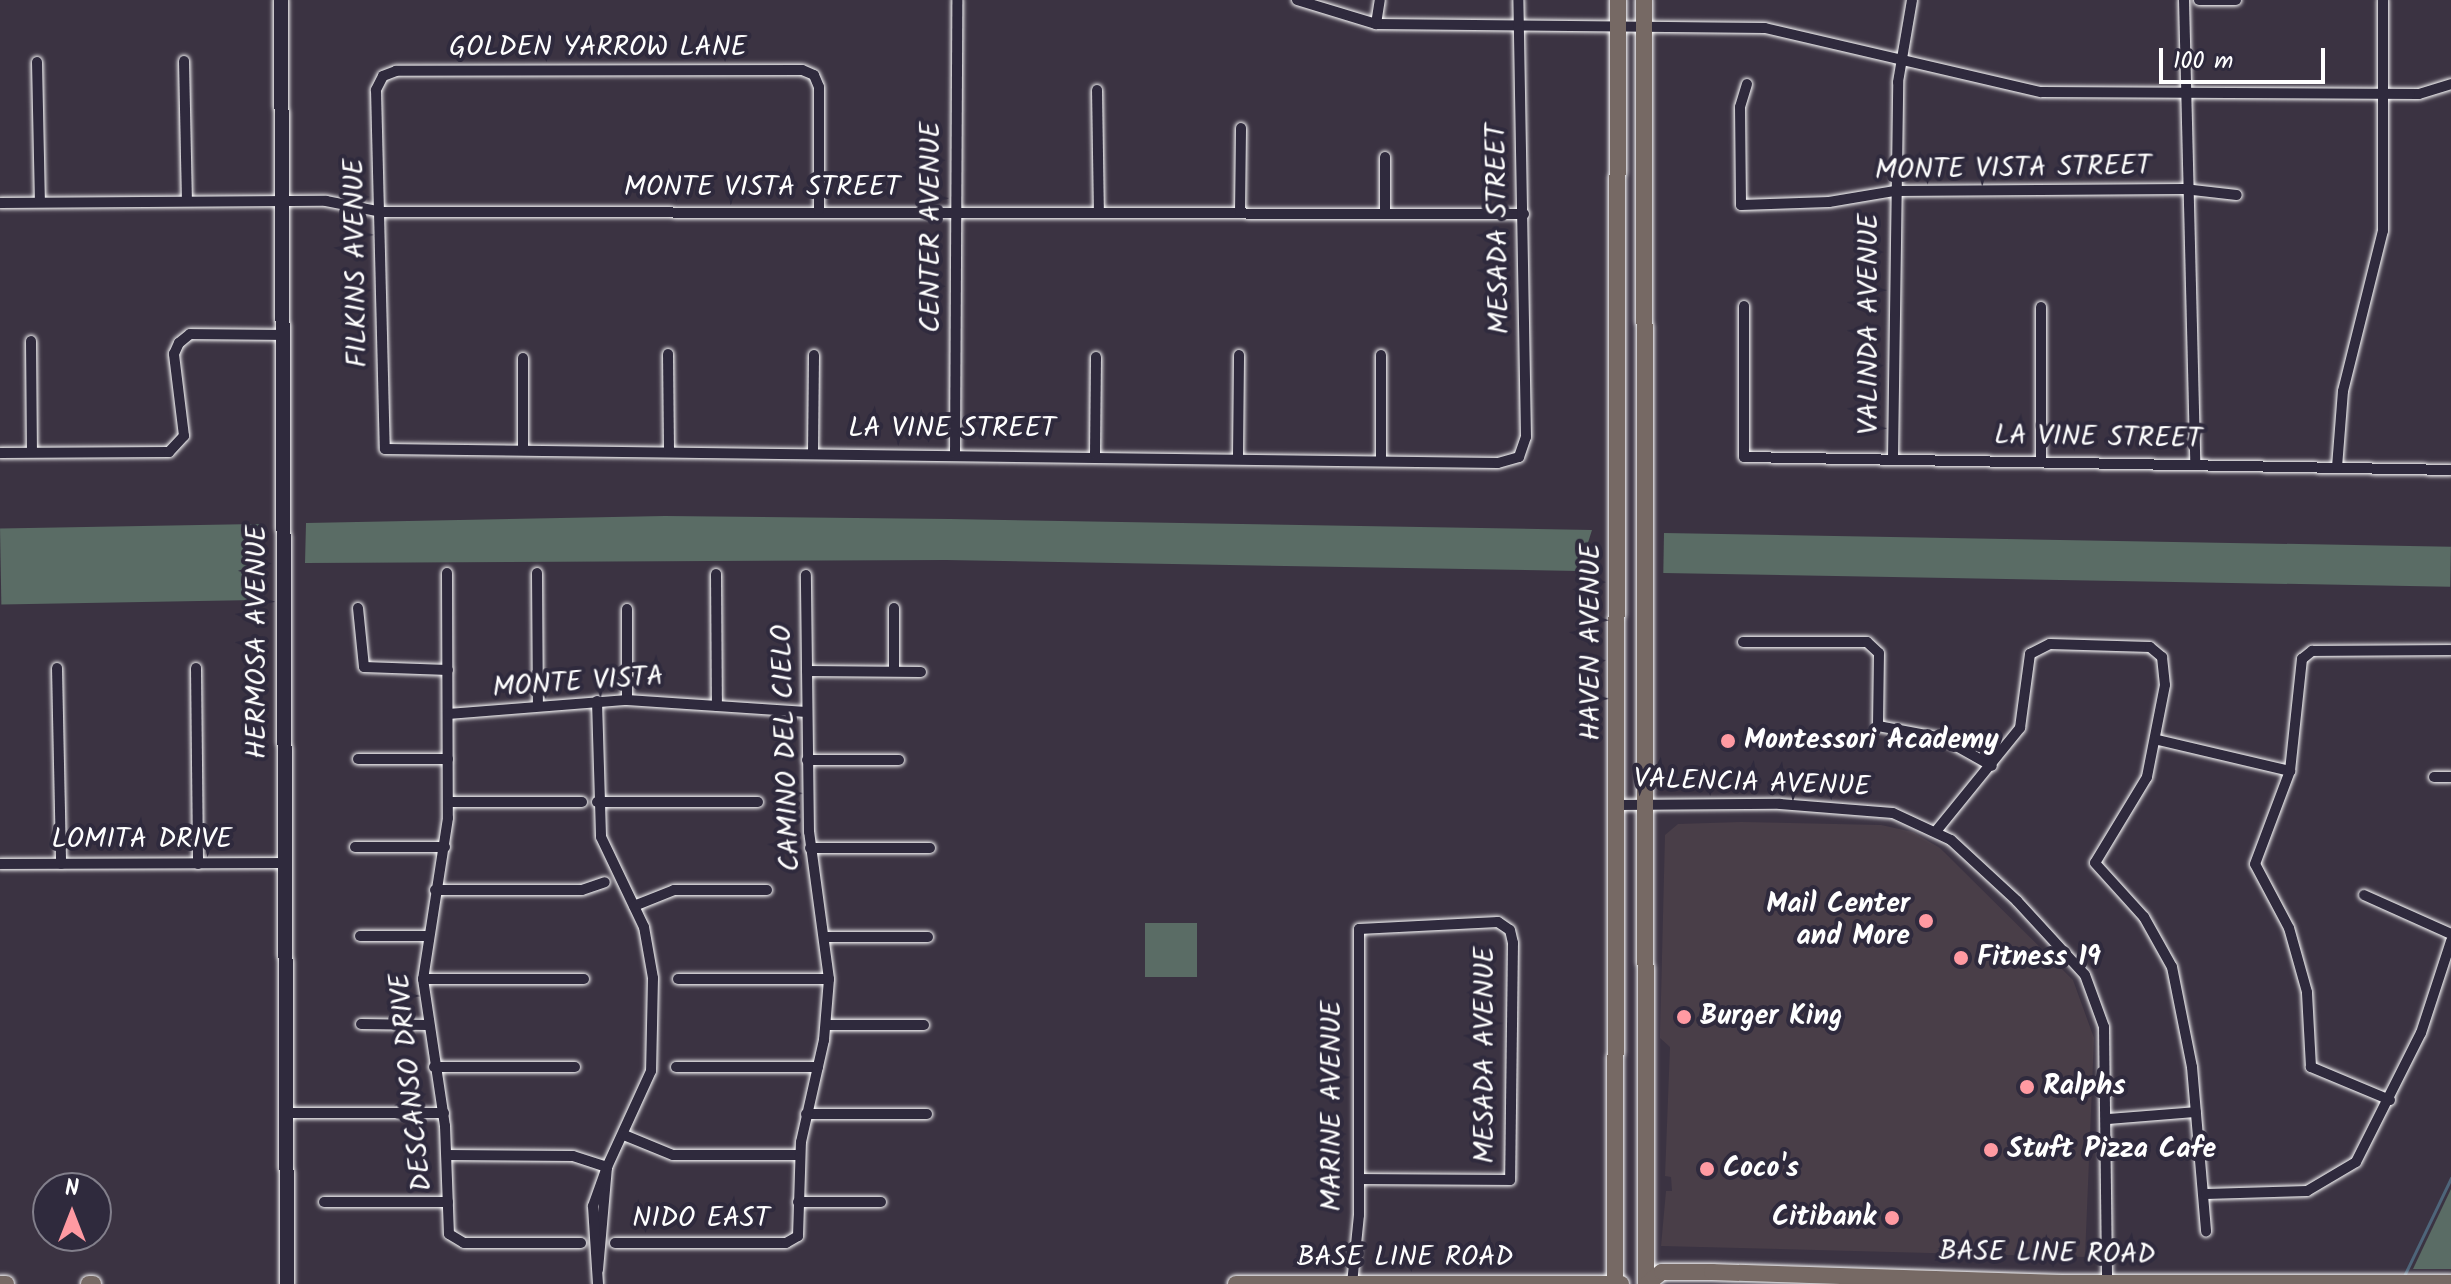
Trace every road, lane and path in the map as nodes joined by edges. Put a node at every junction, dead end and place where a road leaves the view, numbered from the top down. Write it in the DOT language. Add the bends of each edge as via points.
graph roads {
  1 [pos="281,0"];
  2 [pos="957,0"];
  3 [pos="1297,0"];
  4 [pos="1380,0"];
  5 [pos="1518,0"];
  6 [pos="1618,0"];
  7 [pos="1644,0"];
  8 [pos="1912,0"];
  9 [pos="2184,0"];
  10 [pos="2199,0"];
  11 [pos="2236,0"];
  12 [pos="2383,0"];
  13 [pos="1376,24"];
  14 [pos="1644,24"];
  15 [pos="1618,25"];
  16 [pos="1517,26"];
  17 [pos="1900,60"];
  18 [pos="184,61"];
  19 [pos="37,62"];
  20 [pos="383,76"];
  21 [pos="1747,84"];
  22 [pos="2451,84"];
  23 [pos="1097,90"];
  24 [pos="2384,94"];
  25 [pos="2184,95"];
  26 [pos="1241,128"];
  27 [pos="1385,157"];
  28 [pos="2184,189"];
  29 [pos="1895,191"];
  30 [pos="2237,195"];
  31 [pos="282,200"];
  32 [pos="187,201"];
  33 [pos="40,202"];
  34 [pos="0,203"];
  35 [pos="819,210"];
  36 [pos="382,212"];
  37 [pos="1240,212"];
  38 [pos="1385,212"];
  39 [pos="1099,213"];
  40 [pos="1524,214"];
  41 [pos="956,215"];
  42 [pos="1744,306"];
  43 [pos="2041,307"];
  44 [pos="284,335"];
  45 [pos="31,341"];
  46 [pos="668,354"];
  47 [pos="814,355"];
  48 [pos="1239,355"];
  49 [pos="1381,355"];
  50 [pos="1096,357"];
  51 [pos="523,358"];
  52 [pos="385,449"];
  53 [pos="523,450"];
  54 [pos="669,450"];
  55 [pos="32,452"];
  56 [pos="813,452"];
  57 [pos="0,453"];
  58 [pos="955,453"];
  59 [pos="1095,454"];
  60 [pos="1238,455"];
  61 [pos="1519,457"];
  62 [pos="1893,458"];
  63 [pos="1381,459"];
  64 [pos="2041,460"];
  65 [pos="2195,464"];
  66 [pos="2337,467"];
  67 [pos="2451,470"];
  68 [pos="447,573"];
  69 [pos="537,573"];
  70 [pos="716,574"];
  71 [pos="806,575"];
  72 [pos="358,608"];
  73 [pos="894,608"];
  74 [pos="627,609"];
  75 [pos="1743,642"];
  76 [pos="2451,650"];
  77 [pos="57,668"];
  78 [pos="196,668"];
  79 [pos="448,670"];
  80 [pos="807,671"];
  81 [pos="894,671"];
  82 [pos="921,672"];
  83 [pos="627,700"];
  84 [pos="597,701"];
  85 [pos="538,706"];
  86 [pos="717,706"];
  87 [pos="807,712"];
  88 [pos="448,714"];
  89 [pos="2158,740"];
  90 [pos="358,759"];
  91 [pos="448,759"];
  92 [pos="807,760"];
  93 [pos="899,760"];
  94 [pos="1992,766"];
  95 [pos="2290,771"];
  96 [pos="2434,777"];
  97 [pos="2451,777"];
  98 [pos="449,802"];
  99 [pos="582,802"];
  100 [pos="597,802"];
  101 [pos="758,802"];
  102 [pos="1644,804"];
  103 [pos="1617,805"];
  104 [pos="1937,830"];
  105 [pos="355,847"];
  106 [pos="445,847"];
  107 [pos="810,848"];
  108 [pos="930,848"];
  109 [pos="285,863"];
  110 [pos="0,864"];
  111 [pos="61,864"];
  112 [pos="198,864"];
  113 [pos="605,882"];
  114 [pos="435,890"];
  115 [pos="767,890"];
  116 [pos="2364,895"];
  117 [pos="634,906"];
  118 [pos="1510,930"];
  119 [pos="2451,934"];
  120 [pos="360,936"];
  121 [pos="426,936"];
  122 [pos="826,937"];
  123 [pos="928,937"];
  124 [pos="2451,941"];
  125 [pos="423,979"];
  126 [pos="584,979"];
  127 [pos="678,979"];
  128 [pos="829,979"];
  129 [pos="361,1024"];
  130 [pos="427,1025"];
  131 [pos="826,1025"];
  132 [pos="924,1025"];
  133 [pos="434,1067"];
  134 [pos="575,1067"];
  135 [pos="676,1067"];
  136 [pos="818,1067"];
  137 [pos="2390,1100"];
  138 [pos="2196,1112"];
  139 [pos="289,1113"];
  140 [pos="444,1113"];
  141 [pos="806,1114"];
  142 [pos="927,1114"];
  143 [pos="2107,1119"];
  144 [pos="624,1135"];
  145 [pos="447,1155"];
  146 [pos="800,1155"];
  147 [pos="607,1167"];
  148 [pos="1359,1179"];
  149 [pos="2206,1194"];
  150 [pos="324,1202"];
  151 [pos="448,1202"];
  152 [pos="798,1202"];
  153 [pos="881,1202"];
  154 [pos="2206,1231"];
  155 [pos="581,1243"];
  156 [pos="615,1243"];
  157 [pos="786,1243"];
  158 [pos="598,1270"];
  159 [pos="2400,1282"];
  160 [pos="2107,1283"];
  161 [pos="2451,1283"];
  162 [pos="287,1284"];
  163 [pos="598,1284"];
  164 [pos="1236,1284"];
  165 [pos="1352,1284"];
  166 [pos="1615,1284"];
  167 [pos="1621,1284"];
  168 [pos="1646,1284"];
  1 -- 31 [label="street, HERMOSA AVENUE"];
  2 -- 41 [label="street, CENTER AVENUE"];
  3 -- 13 [label="street"];
  4 -- 13 [label="street"];
  5 -- 16 [label="street, MESADA STREET"];
  6 -- 15 [label="main road, HAVEN AVENUE"];
  7 -- 14 [label="main road, HAVEN AVENUE"];
  8 -- 17 [label="street, VALINDA AVENUE"];
  9 -- 25 [label="street"];
  10 -- 11 [label="street"];
  12 -- 24 [label="street"];
  13 -- 16 [label="street"];
  14 -- 15 [label="street"];
  14 -- 17 [label="street" via="1765,28"];
  14 -- 102 [label="main road, HAVEN AVENUE"];
  15 -- 16 [label="street"];
  15 -- 103 [label="main road, HAVEN AVENUE"];
  16 -- 40 [label="street, MESADA STREET"];
  17 -- 25 [label="street" via="2041,92"];
  17 -- 29 [label="street, VALINDA AVENUE"];
  18 -- 32 [label="street"];
  19 -- 33 [label="street"];
  20 -- 35 [label="street, GOLDEN YARROW LANE" via="396,71 814,75"];
  20 -- 36 [label="street, FILKINS AVENUE" via="376,90"];
  21 -- 29 [label="street, MONTE VISTA STREET" via="1740,107 1741,205 1829,202"];
  22 -- 24 [label="street" via="2419,94"];
  23 -- 39 [label="street"];
  24 -- 25 [label="street"];
  24 -- 66 [label="street" via="2383,231 2343,391"];
  25 -- 28 [label="street"];
  26 -- 37 [label="street"];
  27 -- 38 [label="street"];
  28 -- 29 [label="street, MONTE VISTA STREET"];
  28 -- 30 [label="street, MONTE VISTA STREET"];
  28 -- 65 [label="street" via="2195,264"];
  29 -- 62 [label="street, VALINDA AVENUE"];
  31 -- 32 [label="street, MONTE VISTA STREET"];
  31 -- 36 [label="street, MONTE VISTA STREET"];
  31 -- 44 [label="street, HERMOSA AVENUE"];
  32 -- 33 [label="street, MONTE VISTA STREET"];
  33 -- 34 [label="street, MONTE VISTA STREET"];
  35 -- 36 [label="street, MONTE VISTA STREET"];
  35 -- 41 [label="street, MONTE VISTA STREET"];
  36 -- 52 [label="street, FILKINS AVENUE"];
  37 -- 38 [label="street, MONTE VISTA STREET"];
  37 -- 39 [label="street, MONTE VISTA STREET"];
  38 -- 40 [label="street, MONTE VISTA STREET"];
  39 -- 41 [label="street, MONTE VISTA STREET"];
  40 -- 61 [label="street, MESADA STREET" via="1526,437"];
  41 -- 58 [label="street, CENTER AVENUE"];
  42 -- 62 [label="street, LA VINE STREET" via="1744,457"];
  43 -- 64 [label="street"];
  44 -- 55 [label="street" via="190,334 179,343 174,354 184,436 177,447"];
  44 -- 109 [label="street, HERMOSA AVENUE"];
  45 -- 55 [label="street"];
  46 -- 54 [label="street"];
  47 -- 56 [label="street"];
  48 -- 60 [label="street"];
  49 -- 63 [label="street"];
  50 -- 59 [label="street"];
  51 -- 53 [label="street"];
  52 -- 53 [label="street, LA VINE STREET"];
  53 -- 54 [label="street, LA VINE STREET"];
  54 -- 56 [label="street, LA VINE STREET"];
  55 -- 57 [label="street"];
  56 -- 58 [label="street, LA VINE STREET"];
  58 -- 59 [label="street, LA VINE STREET"];
  59 -- 60 [label="street, LA VINE STREET"];
  60 -- 63 [label="street, LA VINE STREET"];
  61 -- 63 [label="street, LA VINE STREET" via="1498,463"];
  62 -- 64 [label="street, LA VINE STREET"];
  64 -- 65 [label="street, LA VINE STREET"];
  65 -- 66 [label="street, LA VINE STREET"];
  66 -- 67 [label="street, LA VINE STREET"];
  68 -- 79 [label="street, DESCANSO DRIVE"];
  69 -- 85 [label="street"];
  70 -- 86 [label="street"];
  71 -- 80 [label="street, CAMINO DEL CIELO"];
  72 -- 79 [label="street" via="364,667"];
  73 -- 81 [label="street"];
  74 -- 83 [label="street"];
  75 -- 94 [label="street" via="1867,642 1879,653 1878,726 1942,738"];
  76 -- 95 [label="street" via="2312,651 2302,659"];
  77 -- 111 [label="street"];
  78 -- 112 [label="street"];
  79 -- 88 [label="street, DESCANSO DRIVE"];
  80 -- 81 [label="street"];
  80 -- 87 [label="street, CAMINO DEL CIELO"];
  81 -- 82 [label="street"];
  83 -- 84 [label="street, MONTE VISTA"];
  83 -- 86 [label="street, MONTE VISTA"];
  84 -- 85 [label="street, MONTE VISTA"];
  84 -- 100 [label="street"];
  85 -- 88 [label="street, MONTE VISTA"];
  86 -- 87 [label="street, MONTE VISTA"];
  87 -- 92 [label="street, CAMINO DEL CIELO"];
  88 -- 91 [label="street, DESCANSO DRIVE"];
  89 -- 94 [label="street" via="2162,657 2150,647 2050,644 2030,654 2020,728"];
  89 -- 95 [label="street"];
  89 -- 138 [label="street" via="2147,777 2095,863 2144,917 2172,967"];
  90 -- 91 [label="street"];
  91 -- 98 [label="street, DESCANSO DRIVE"];
  92 -- 93 [label="street"];
  92 -- 107 [label="street, CAMINO DEL CIELO"];
  94 -- 104 [label="street"];
  95 -- 137 [label="street" via="2255,864 2289,928 2307,992 2311,1067"];
  96 -- 97 [label="street"];
  98 -- 99 [label="street"];
  98 -- 106 [label="street, DESCANSO DRIVE"];
  100 -- 101 [label="street"];
  100 -- 117 [label="street" via="604,849"];
  102 -- 103 [label="street, VALENCIA AVENUE"];
  102 -- 104 [label="street, VALENCIA AVENUE" via="1858,809"];
  102 -- 168 [label="main road, HAVEN AVENUE"];
  103 -- 166 [label="main road, HAVEN AVENUE"];
  104 -- 143 [label="street, VALENCIA AVENUE" via="2017,901 2085,975 2104,1027"];
  105 -- 106 [label="street"];
  106 -- 114 [label="street, DESCANSO DRIVE"];
  107 -- 108 [label="street"];
  107 -- 122 [label="street, CAMINO DEL CIELO"];
  109 -- 112 [label="street, LOMITA DRIVE"];
  109 -- 139 [label="street, HERMOSA AVENUE"];
  110 -- 111 [label="street, LOMITA DRIVE"];
  111 -- 112 [label="street, LOMITA DRIVE"];
  113 -- 114 [label="street" via="582,890"];
  114 -- 121 [label="street, DESCANSO DRIVE"];
  115 -- 117 [label="street" via="674,890"];
  116 -- 119 [label="street"];
  117 -- 144 [label="street" via="652,960 652,1061 641,1104"];
  118 -- 148 [label="street, MESADA AVENUE" via="1510,1180"];
  118 -- 148 [label="street, MARINE AVENUE" via="1498,922 1359,929"];
  120 -- 121 [label="street"];
  121 -- 125 [label="street, DESCANSO DRIVE"];
  122 -- 123 [label="street"];
  122 -- 128 [label="street, CAMINO DEL CIELO"];
  124 -- 137 [label="street" via="2421,1033"];
  125 -- 126 [label="street"];
  125 -- 130 [label="street, DESCANSO DRIVE"];
  127 -- 128 [label="street"];
  128 -- 131 [label="street, CAMINO DEL CIELO"];
  129 -- 130 [label="street"];
  130 -- 133 [label="street, DESCANSO DRIVE"];
  131 -- 132 [label="street"];
  131 -- 136 [label="street, CAMINO DEL CIELO"];
  133 -- 134 [label="street"];
  133 -- 140 [label="street, DESCANSO DRIVE"];
  135 -- 136 [label="street"];
  136 -- 141 [label="street, CAMINO DEL CIELO"];
  137 -- 149 [label="street" via="2356,1162 2334,1180 2307,1191"];
  138 -- 143 [label="street"];
  138 -- 149 [label="street" via="2197,1172"];
  139 -- 140 [label="street"];
  139 -- 162 [label="street, HERMOSA AVENUE"];
  140 -- 145 [label="street, DESCANSO DRIVE"];
  141 -- 142 [label="street"];
  141 -- 146 [label="street, CAMINO DEL CIELO"];
  143 -- 160 [label="street, VALENCIA AVENUE"];
  144 -- 146 [label="street" via="673,1155"];
  144 -- 147 [label="street"];
  145 -- 147 [label="street" via="565,1155"];
  145 -- 151 [label="street, DESCANSO DRIVE"];
  146 -- 152 [label="street, CAMINO DEL CIELO"];
  147 -- 158 [label="street"];
  147 -- 158 [label="street" via="593,1206 592,1258"];
  148 -- 165 [label="street, MARINE AVENUE"];
  149 -- 154 [label="street"];
  150 -- 151 [label="street"];
  151 -- 155 [label="street, DESCANSO DRIVE" via="449,1234 464,1243"];
  152 -- 153 [label="street"];
  152 -- 157 [label="street, CAMINO DEL CIELO" via="798,1236"];
  156 -- 157 [label="street, NIDO EAST"];
  158 -- 163 [label="street"];
  159 -- 160 [label="main road, BASE LINE ROAD"];
  159 -- 161 [label="main road, BASE LINE ROAD"];
  160 -- 168 [label="main road, BASE LINE ROAD" via="1662,1272"];
  164 -- 165 [label="main road, BASE LINE ROAD"];
  165 -- 166 [label="main road, BASE LINE ROAD"];
  166 -- 167 [label="main road, BASE LINE ROAD"];
}
